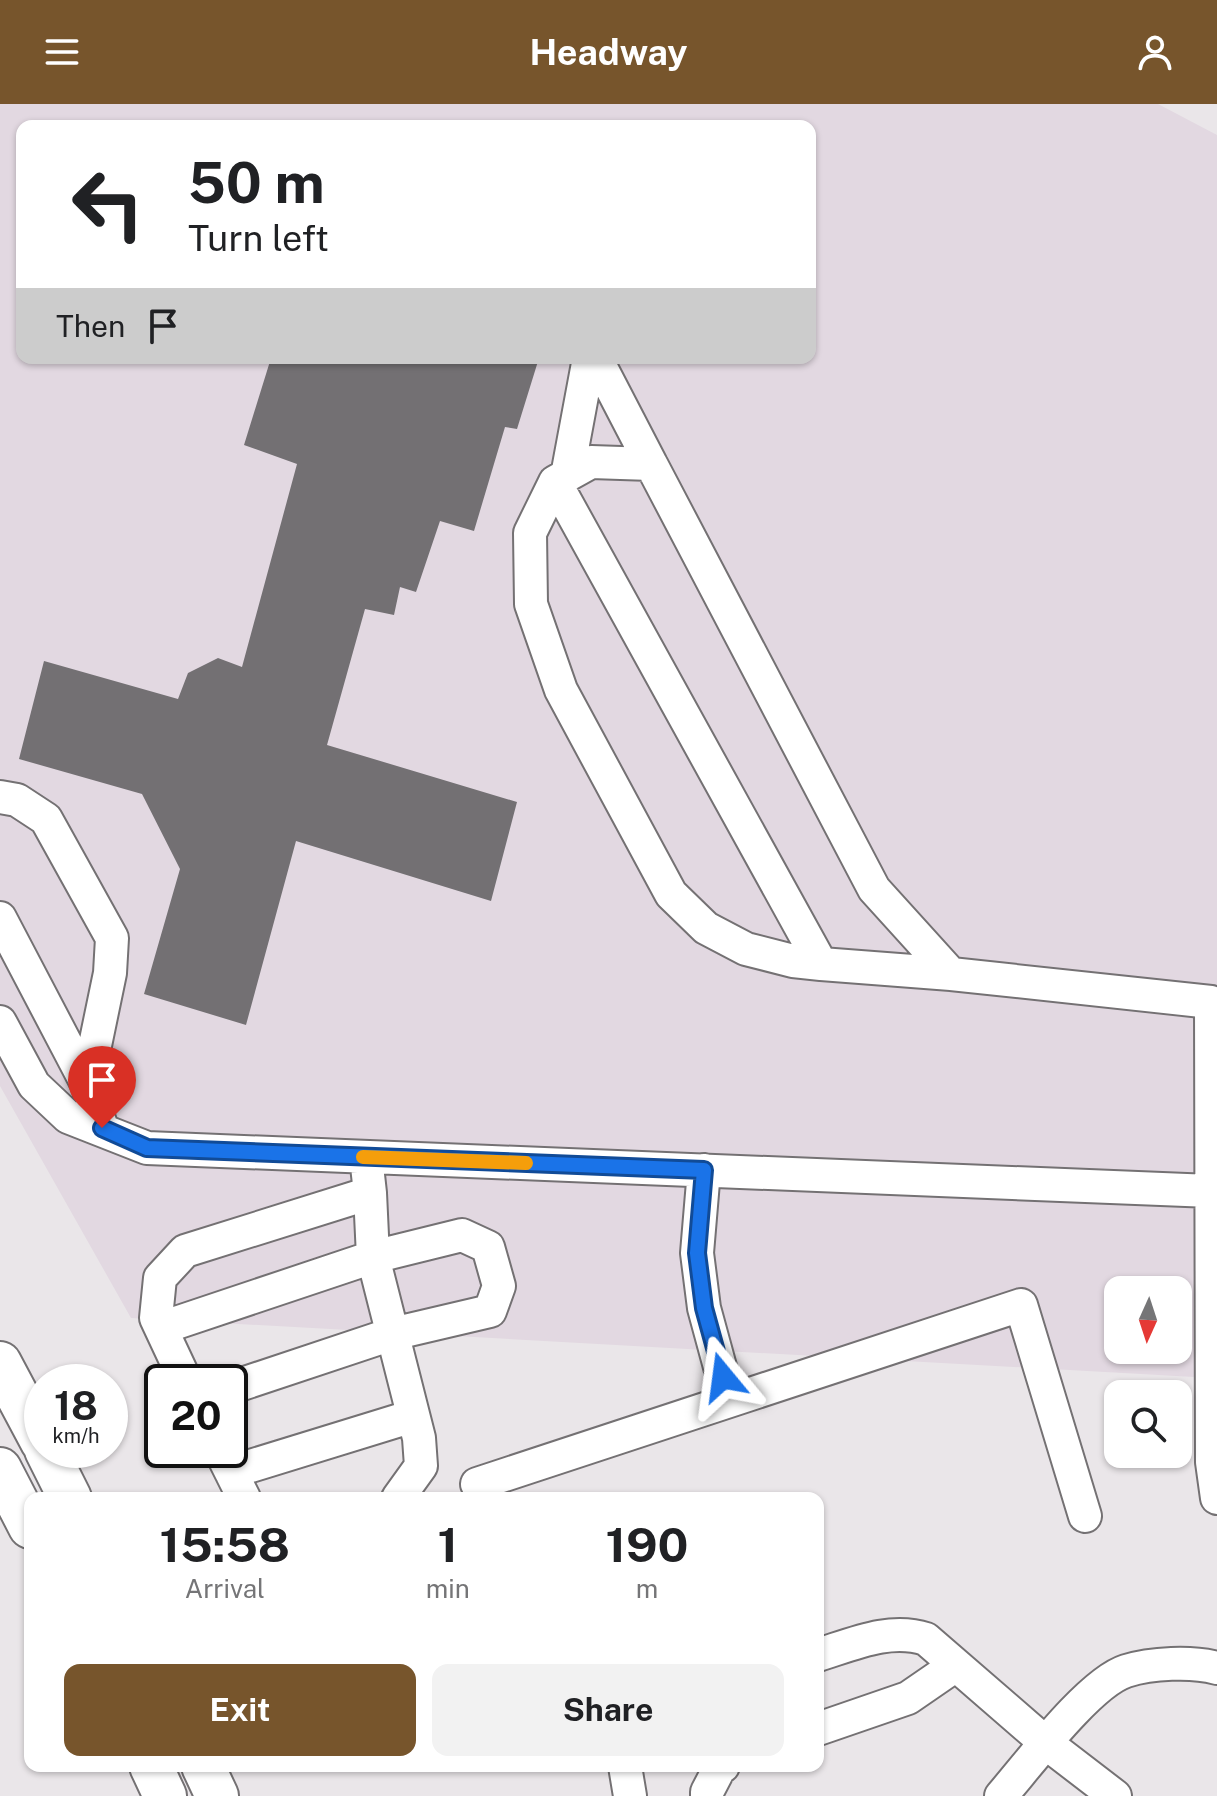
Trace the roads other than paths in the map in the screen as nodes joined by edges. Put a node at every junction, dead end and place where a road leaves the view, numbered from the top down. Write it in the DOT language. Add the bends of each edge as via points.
graph roads {
  1 [pos="588,364"];
  2 [pos="599,364"];
  3 [pos="651,464"];
  4 [pos="561,479"];
  5 [pos="0,797"];
  6 [pos="0,918"];
  7 [pos="821,964"];
  8 [pos="951,974"];
  9 [pos="0,1022"];
  10 [pos="87,1084"];
  11 [pos="102,1128"];
  12 [pos="366,1157"];
  13 [pos="704,1170"];
  14 [pos="1211,1191"];
  15 [pos="370,1193"];
  16 [pos="373,1257"];
  17 [pos="161,1328"];
  18 [pos="392,1334"];
  19 [pos="0,1363"];
  20 [pos="178,1364"];
  21 [pos="248,1382"];
  22 [pos="729,1400"];
  23 [pos="24,1408"];
  24 [pos="413,1416"];
  25 [pos="55,1468"];
  26 [pos="0,1469"];
  27 [pos="232,1473"];
  28 [pos="477,1484"];
  29 [pos="67,1492"];
  30 [pos="402,1492"];
  31 [pos="1217,1498"];
  32 [pos="24,1515"];
  33 [pos="1085,1516"];
  34 [pos="824,1653"];
  35 [pos="956,1665"];
  36 [pos="1217,1668"];
  37 [pos="824,1727"];
  38 [pos="1046,1743"];
  39 [pos="154,1772"];
  40 [pos="206,1772"];
  41 [pos="626,1772"];
  42 [pos="717,1772"];
  43 [pos="165,1796"];
  44 [pos="217,1796"];
  45 [pos="630,1796"];
  46 [pos="707,1796"];
  47 [pos="1001,1796"];
  48 [pos="1115,1796"];
  1 -- 4 [label="street"];
  2 -- 3 [label="street"];
  3 -- 4 [label="street" via="591,462"];
  3 -- 8 [label="street" via="874,889"];
  4 -- 7 [label="street"];
  4 -- 7 [label="street" via="530,533 531,604 561,690 671,894 706,928 746,949"];
  5 -- 10 [label="street" via="17,800 46,819 112,938"];
  6 -- 10 [label="street"];
  7 -- 8 [label="street"];
  8 -- 14 [label="street" via="1211,1002"];
  9 -- 11 [label="street" via="34,1085 68,1117"];
  10 -- 11 [label="street"];
  11 -- 12 [label="street" via="147,1148"];
  12 -- 13 [label="street"];
  12 -- 15 [label="street"];
  13 -- 14 [label="street"];
  13 -- 22 [label="street" via="697,1253 704,1308"];
  14 -- 31 [label="street" via="1212,1462"];
  15 -- 16 [label="street"];
  15 -- 17 [label="street" via="185,1251 160,1278 156,1318"];
  16 -- 17 [label="street"];
  16 -- 18 [label="street"];
  16 -- 18 [label="street" via="462,1235 488,1247 499,1286 490,1311"];
  17 -- 20 [label="street"];
  18 -- 21 [label="street"];
  18 -- 24 [label="street"];
  19 -- 23 [label="main road"];
  22 -- 28 [label="street"];
  22 -- 33 [label="street" via="1021,1305"];
  24 -- 27 [label="street"];
  24 -- 30 [label="street" via="421,1466"];
  25 -- 29 [label="main road"];
  26 -- 32 [label="main road"];
  34 -- 35 [label="street" via="871,1638 911,1634 926,1639"];
  35 -- 37 [label="street" via="908,1698"];
  35 -- 38 [label="street"];
  36 -- 38 [label="street" via="1173,1664 1124,1672 1096,1689"];
  38 -- 47 [label="street"];
  38 -- 48 [label="street"];
  39 -- 43 [label="main road"];
  40 -- 44 [label="main road"];
  41 -- 45 [label="street"];
  42 -- 46 [label="street"];
}
